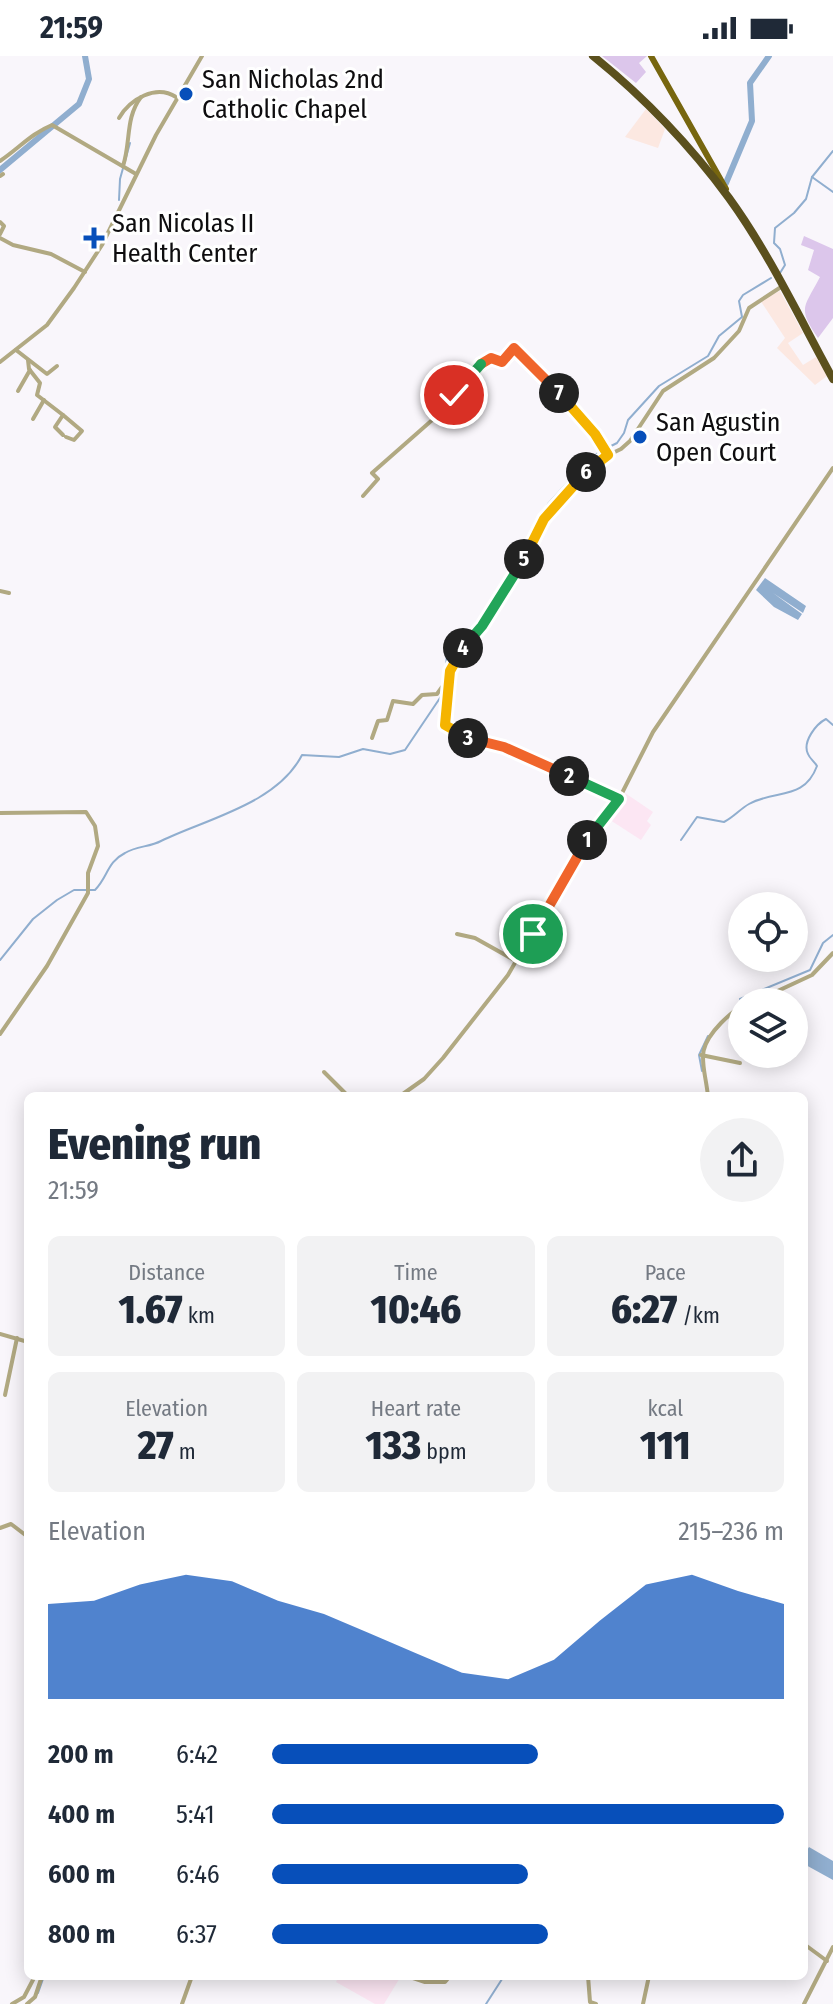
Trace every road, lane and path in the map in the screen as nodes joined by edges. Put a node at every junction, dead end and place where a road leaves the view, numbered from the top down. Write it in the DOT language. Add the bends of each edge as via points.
graph roads {
  1 [pos="202,56"];
  2 [pos="593,56"];
  3 [pos="651,56"];
  4 [pos="141,97"];
  5 [pos="176,97"];
  6 [pos="119,118"];
  7 [pos="690,122"];
  8 [pos="683,141"];
  9 [pos="0,161"];
  10 [pos="124,167"];
  11 [pos="136,174"];
  12 [pos="730,200"];
  13 [pos="0,222"];
  14 [pos="0,236"];
  15 [pos="85,272"];
  16 [pos="781,287"];
  17 [pos="16,350"];
  18 [pos="28,360"];
  19 [pos="0,362"];
  20 [pos="57,366"];
  21 [pos="30,370"];
  22 [pos="833,379"];
  23 [pos="18,391"];
  24 [pos="45,400"];
  25 [pos="63,415"];
  26 [pos="33,419"];
  27 [pos="606,451"];
  28 [pos="833,468"];
  29 [pos="363,496"];
  30 [pos="0,591"];
  31 [pos="9,593"];
  32 [pos="445,688"];
  33 [pos="372,738"];
  34 [pos="619,799"];
  35 [pos="0,813"];
  36 [pos="457,934"];
  37 [pos="833,953"];
  38 [pos="516,961"];
  39 [pos="784,988"];
  40 [pos="728,1018"];
  41 [pos="0,1034"];
  42 [pos="701,1055"];
  43 [pos="728,1061"];
  44 [pos="324,1072"];
  45 [pos="344,1092"];
  46 [pos="406,1092"];
  47 [pos="707,1092"];
  48 [pos="0,1334"];
  49 [pos="17,1338"];
  50 [pos="24,1341"];
  51 [pos="5,1395"];
  52 [pos="0,1528"];
  53 [pos="24,1534"];
  54 [pos="808,1947"];
  55 [pos="833,1947"];
  56 [pos="827,1961"];
  57 [pos="33,1980"];
  58 [pos="41,1980"];
  59 [pos="191,1980"];
  60 [pos="419,1980"];
  61 [pos="447,1980"];
  62 [pos="588,1980"];
  63 [pos="648,1980"];
  64 [pos="12,2004"];
  65 [pos="27,2004"];
  66 [pos="182,2004"];
  67 [pos="596,2004"];
  68 [pos="643,2004"];
  69 [pos="804,2004"];
  1 -- 5 [label="street"];
  2 -- 8 [label="highway" via="634,89"];
  3 -- 7 [label="main road"];
  4 -- 5 [label="street" via="167,91"];
  4 -- 6 [label="street"];
  4 -- 10 [label="street" via="129,117"];
  5 -- 11 [label="street"];
  7 -- 8 [label="main road" via="690,135"];
  7 -- 12 [label="main road"];
  8 -- 12 [label="highway"];
  9 -- 10 [label="street" via="52,125"];
  10 -- 11 [label="street"];
  11 -- 15 [label="street"];
  12 -- 16 [label="highway"];
  13 -- 14 [label="street"];
  14 -- 15 [label="street"];
  15 -- 17 [label="street" via="47,325"];
  16 -- 22 [label="highway"];
  16 -- 27 [label="street" via="749,308 739,331 714,358 663,391 630,441"];
  17 -- 18 [label="street"];
  17 -- 19 [label="street"];
  18 -- 20 [label="street" via="47,374"];
  18 -- 21 [label="street"];
  21 -- 23 [label="street"];
  21 -- 24 [label="street" via="40,383 37,395"];
  24 -- 25 [label="street"];
  24 -- 26 [label="street"];
  25 -- 25 [label="street" via="55,427 74,440 82,431"];
  27 -- 29 [label="street" via="560,393 514,348 502,362 483,362 439,414 372,473 378,479"];
  27 -- 32 [label="street" via="544,519 511,582 456,657"];
  28 -- 34 [label="street" via="653,732"];
  30 -- 31 [label="street"];
  32 -- 33 [label="street" via="422,695 413,704 393,701 387,720 378,721"];
  32 -- 34 [label="street" via="446,727"];
  34 -- 38 [label="street" via="579,851"];
  35 -- 41 [label="street" via="80,811 95,826 98,846 88,873 89,890 47,966"];
  36 -- 38 [label="street"];
  37 -- 39 [label="street" via="812,975"];
  38 -- 46 [label="street" via="443,1058"];
  40 -- 42 [label="street" via="712,1032"];
  42 -- 43 [label="street"];
  42 -- 47 [label="street"];
  44 -- 45 [label="street"];
  48 -- 49 [label="street"];
  49 -- 50 [label="street"];
  49 -- 51 [label="street"];
  52 -- 53 [label="street" via="9,1523"];
  54 -- 56 [label="street"];
  55 -- 56 [label="street"];
  56 -- 69 [label="street"];
  57 -- 64 [label="street" via="24,1997"];
  58 -- 65 [label="street"];
  59 -- 66 [label="street"];
  60 -- 61 [label="street"];
  62 -- 67 [label="street" via="590,2002"];
  63 -- 68 [label="street"];
}
